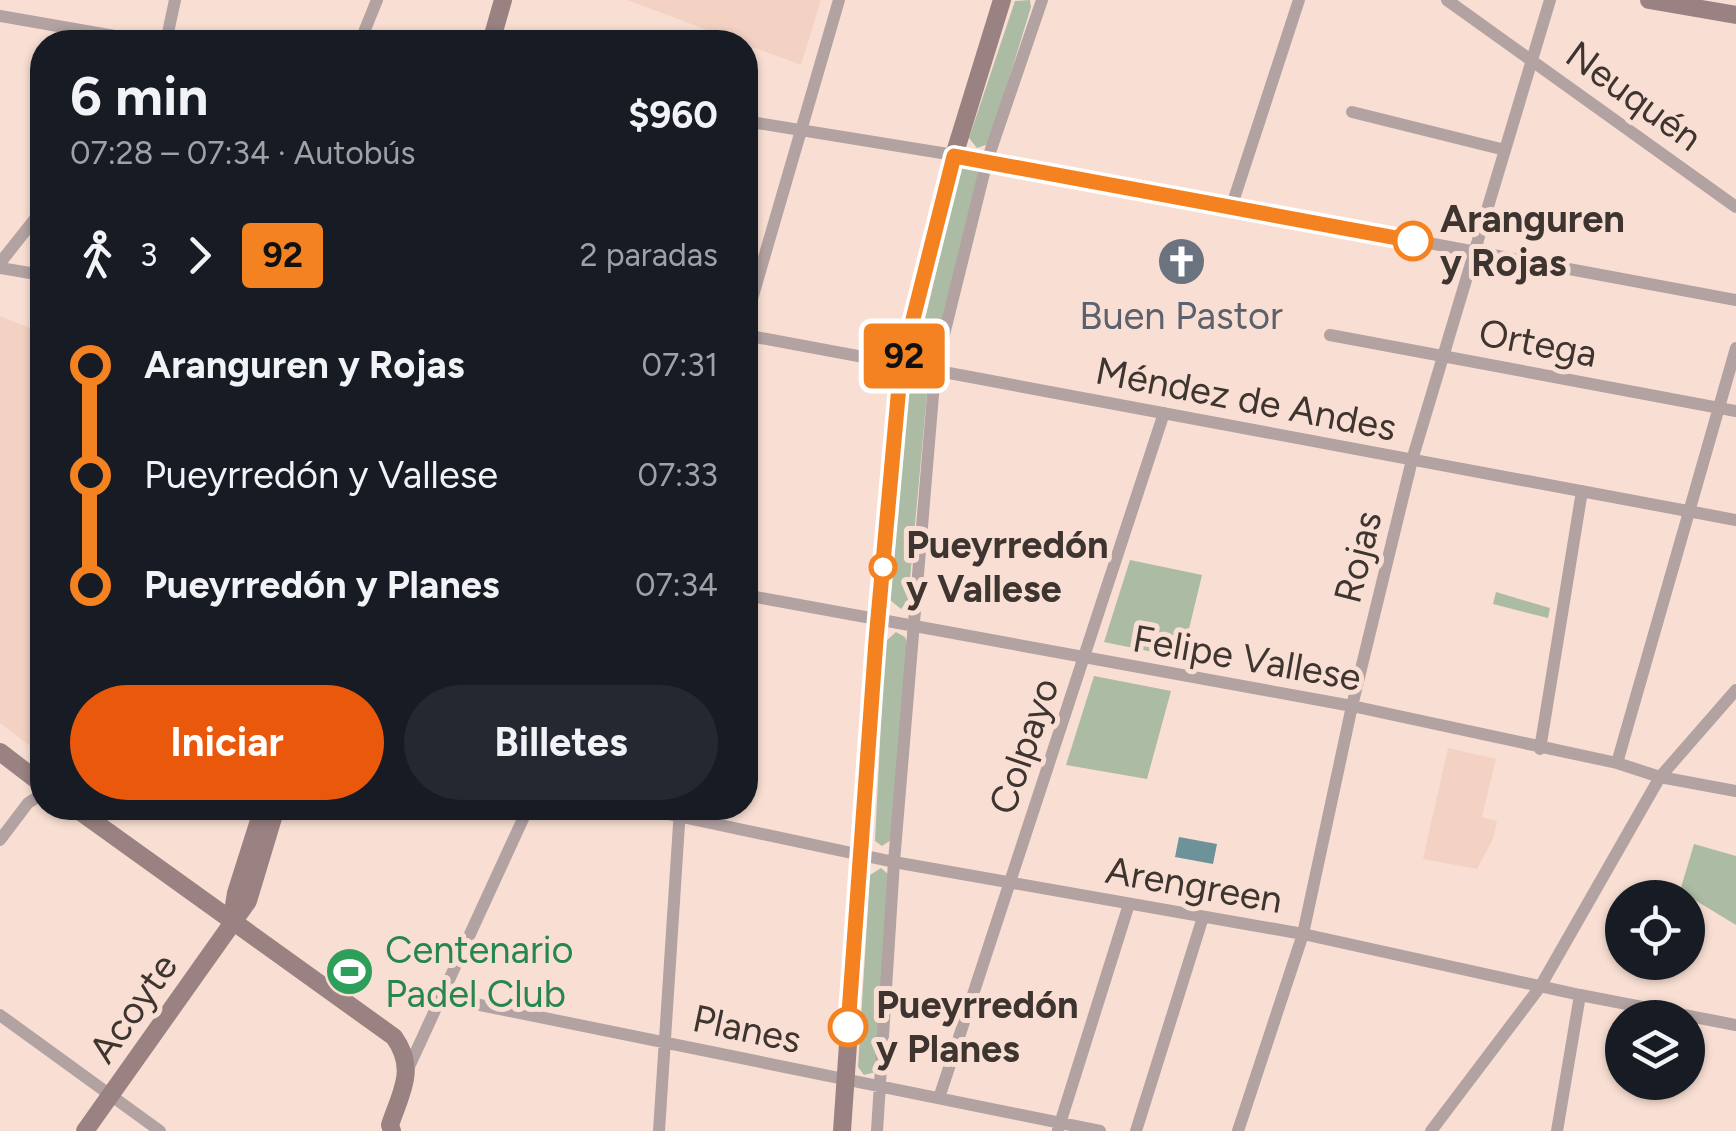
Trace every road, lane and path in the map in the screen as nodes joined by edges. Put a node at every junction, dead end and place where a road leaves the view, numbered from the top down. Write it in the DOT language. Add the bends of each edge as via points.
graph roads {
  1 [pos="175,0"];
  2 [pos="376,0"];
  3 [pos="504,0"];
  4 [pos="838,0"];
  5 [pos="1002,0"];
  6 [pos="1042,0"];
  7 [pos="1300,0"];
  8 [pos="1447,0"];
  9 [pos="1550,0"];
  10 [pos="1648,0"];
  11 [pos="1736,15"];
  12 [pos="0,16"];
  13 [pos="80,30"];
  14 [pos="169,30"];
  15 [pos="365,30"];
  16 [pos="495,30"];
  17 [pos="1532,60"];
  18 [pos="1352,112"];
  19 [pos="758,123"];
  20 [pos="799,129"];
  21 [pos="1504,150"];
  22 [pos="954,156"];
  23 [pos="987,162"];
  24 [pos="1736,206"];
  25 [pos="1232,208"];
  26 [pos="30,226"];
  27 [pos="1474,252"];
  28 [pos="0,265"];
  29 [pos="30,272"];
  30 [pos="758,276"];
  31 [pos="1736,300"];
  32 [pos="1330,335"];
  33 [pos="758,337"];
  34 [pos="1736,348"];
  35 [pos="1444,356"];
  36 [pos="902,364"];
  37 [pos="935,370"];
  38 [pos="1720,408"];
  39 [pos="1736,411"];
  40 [pos="1164,413"];
  41 [pos="1412,460"];
  42 [pos="1582,491"];
  43 [pos="1690,510"];
  44 [pos="1736,520"];
  45 [pos="758,597"];
  46 [pos="878,619"];
  47 [pos="913,626"];
  48 [pos="1085,659"];
  49 [pos="1736,690"];
  50 [pos="1352,706"];
  51 [pos="1540,749"];
  52 [pos="0,752"];
  53 [pos="1617,763"];
  54 [pos="30,775"];
  55 [pos="1660,777"];
  56 [pos="1736,791"];
  57 [pos="30,802"];
  58 [pos="92,820"];
  59 [pos="260,820"];
  60 [pos="272,820"];
  61 [pos="522,820"];
  62 [pos="679,820"];
  63 [pos="714,820"];
  64 [pos="0,840"];
  65 [pos="860,854"];
  66 [pos="894,862"];
  67 [pos="1009,882"];
  68 [pos="1130,904"];
  69 [pos="1203,917"];
  70 [pos="232,921"];
  71 [pos="1303,934"];
  72 [pos="1540,986"];
  73 [pos="1580,996"];
  74 [pos="441,997"];
  75 [pos="0,1015"];
  76 [pos="1736,1025"];
  77 [pos="664,1042"];
  78 [pos="408,1069"];
  79 [pos="844,1080"];
  80 [pos="879,1087"];
  81 [pos="111,1095"];
  82 [pos="939,1098"];
  83 [pos="1058,1127"];
  84 [pos="390,1129"];
  85 [pos="86,1131"];
  86 [pos="160,1131"];
  87 [pos="658,1131"];
  88 [pos="842,1131"];
  89 [pos="876,1131"];
  90 [pos="1100,1131"];
  91 [pos="1136,1131"];
  92 [pos="1238,1131"];
  93 [pos="1431,1131"];
  94 [pos="1557,1131"];
  1 -- 14 [label="street"];
  2 -- 15 [label="street"];
  3 -- 16 [label="main road"];
  4 -- 20 [label="street"];
  5 -- 22 [label="main road"];
  6 -- 23 [label="street"];
  7 -- 25 [label="street"];
  8 -- 17 [label="street, Neuquén"];
  9 -- 17 [label="street, Rojas"];
  10 -- 11 [label="main road"];
  12 -- 13 [label="street"];
  17 -- 21 [label="street, Rojas"];
  17 -- 24 [label="street, Neuquén"];
  18 -- 21 [label="street"];
  19 -- 20 [label="street"];
  20 -- 22 [label="street"];
  20 -- 30 [label="street"];
  21 -- 27 [label="street, Rojas"];
  22 -- 23 [label="street"];
  22 -- 36 [label="main road"];
  23 -- 25 [label="street"];
  23 -- 37 [label="street"];
  25 -- 27 [label="street"];
  26 -- 28 [label="street"];
  27 -- 31 [label="street"];
  27 -- 35 [label="street, Rojas"];
  28 -- 29 [label="street"];
  32 -- 35 [label="street, Ortega"];
  33 -- 36 [label="street, Méndez de Andes"];
  34 -- 38 [label="street"];
  35 -- 38 [label="street, Ortega"];
  35 -- 41 [label="street, Rojas"];
  36 -- 37 [label="street, Méndez de Andes"];
  36 -- 46 [label="main road"];
  37 -- 40 [label="street, Méndez de Andes"];
  37 -- 47 [label="street"];
  38 -- 39 [label="street, Ortega"];
  38 -- 43 [label="street"];
  40 -- 41 [label="street, Méndez de Andes"];
  40 -- 48 [label="street, Colpayo"];
  41 -- 42 [label="street, Méndez de Andes"];
  41 -- 50 [label="street, Rojas"];
  42 -- 43 [label="street, Méndez de Andes"];
  42 -- 51 [label="street"];
  43 -- 44 [label="street, Méndez de Andes"];
  43 -- 53 [label="street"];
  45 -- 46 [label="street, Felipe Vallese"];
  46 -- 47 [label="street, Felipe Vallese"];
  46 -- 65 [label="main road"];
  47 -- 48 [label="street, Felipe Vallese"];
  47 -- 66 [label="street"];
  48 -- 50 [label="street, Felipe Vallese"];
  48 -- 67 [label="street, Colpayo"];
  49 -- 55 [label="street"];
  50 -- 51 [label="street, Felipe Vallese"];
  50 -- 71 [label="street, Rojas"];
  51 -- 53 [label="street, Felipe Vallese"];
  52 -- 54 [label="main road"];
  53 -- 55 [label="street, Felipe Vallese"];
  55 -- 56 [label="street, Felipe Vallese"];
  55 -- 72 [label="street"];
  57 -- 64 [label="street"];
  58 -- 70 [label="main road"];
  59 -- 70 [label="main road"];
  60 -- 70 [label="main road, Acoyte" via="248,901"];
  61 -- 74 [label="street"];
  62 -- 77 [label="street"];
  63 -- 65 [label="street, Arengreen"];
  65 -- 66 [label="street, Arengreen"];
  65 -- 79 [label="main road"];
  66 -- 67 [label="street, Arengreen"];
  66 -- 80 [label="street"];
  67 -- 68 [label="street, Arengreen"];
  67 -- 82 [label="street, Colpayo"];
  68 -- 69 [label="street, Arengreen"];
  68 -- 83 [label="street"];
  69 -- 71 [label="street, Arengreen"];
  69 -- 91 [label="street"];
  70 -- 78 [label="main road" via="394,1037"];
  70 -- 81 [label="main road, Acoyte"];
  71 -- 72 [label="street, Arengreen"];
  71 -- 92 [label="street, Rojas"];
  72 -- 73 [label="street, Arengreen"];
  72 -- 93 [label="street"];
  73 -- 76 [label="street, Arengreen"];
  73 -- 94 [label="street"];
  74 -- 77 [label="street, Planes"];
  74 -- 78 [label="street"];
  75 -- 81 [label="street"];
  77 -- 79 [label="street, Planes"];
  77 -- 87 [label="street"];
  78 -- 84 [label="main road"];
  79 -- 80 [label="street, Planes"];
  79 -- 88 [label="main road"];
  80 -- 82 [label="street, Planes"];
  80 -- 89 [label="street"];
  81 -- 85 [label="main road, Acoyte"];
  81 -- 86 [label="street"];
  82 -- 83 [label="street, Planes"];
  83 -- 90 [label="street, Planes"];
}
